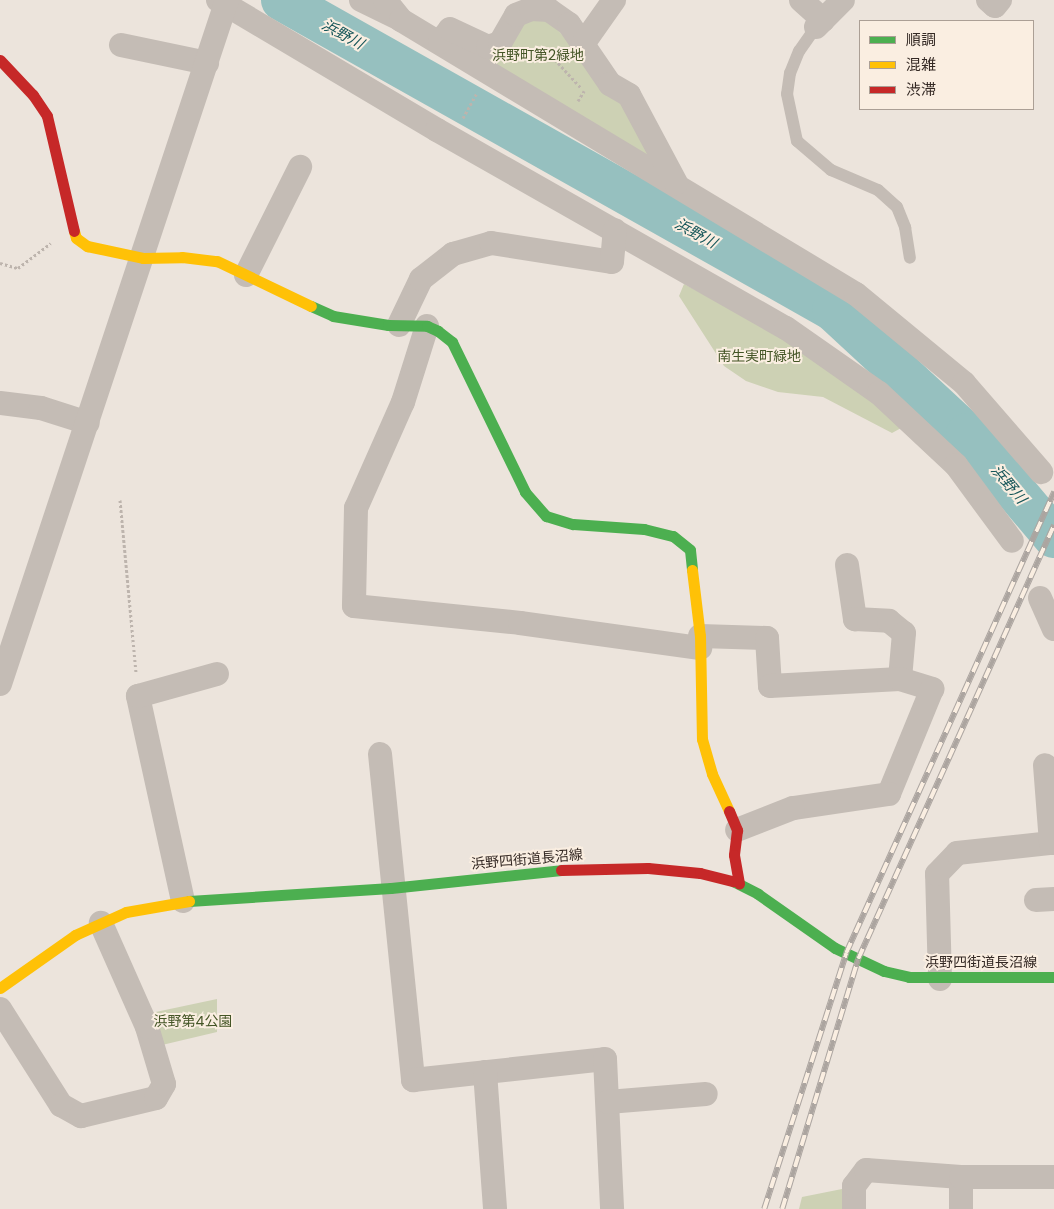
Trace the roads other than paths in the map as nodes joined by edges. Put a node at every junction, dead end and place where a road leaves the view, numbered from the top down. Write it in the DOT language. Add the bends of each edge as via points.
graph roads {
  1 [pos="361,0"];
  2 [pos="614,0"];
  3 [pos="801,0"];
  4 [pos="843,0"];
  5 [pos="988,0"];
  6 [pos="1000,0"];
  7 [pos="223,2"];
  8 [pos="395,7"];
  9 [pos="820,23"];
  10 [pos="440,42"];
  11 [pos="583,44"];
  12 [pos="121,45"];
  13 [pos="0,60"];
  14 [pos="207,62"];
  15 [pos="300,167"];
  16 [pos="676,183"];
  17 [pos="616,230"];
  18 [pos="143,258"];
  19 [pos="910,258"];
  20 [pos="246,275"];
  21 [pos="399,325"];
  22 [pos="427,326"];
  23 [pos="0,403"];
  24 [pos="88,423"];
  25 [pos="1041,472"];
  26 [pos="1012,541"];
  27 [pos="847,565"];
  28 [pos="1040,598"];
  29 [pos="1054,628"];
  30 [pos="700,642"];
  31 [pos="217,674"];
  32 [pos="900,679"];
  33 [pos="0,684"];
  34 [pos="380,754"];
  35 [pos="1045,765"];
  36 [pos="737,830"];
  37 [pos="739,884"];
  38 [pos="391,888"];
  39 [pos="183,901"];
  40 [pos="101,924"];
  41 [pos="1054,977"];
  42 [pos="940,979"];
  43 [pos="0,988"];
  44 [pos="0,1009"];
  45 [pos="485,1072"];
  46 [pos="706,1094"];
  47 [pos="608,1102"];
  48 [pos="962,1177"];
  49 [pos="1054,1178"];
  50 [pos="495,1209"];
  51 [pos="612,1209"];
  52 [pos="854,1209"];
  53 [pos="960,1209"];
  1 -- 8 [label="street"];
  2 -- 11 [label="street"];
  3 -- 9 [label="street"];
  4 -- 9 [label="street"];
  5 -- 6 [label="street" via="994,6"];
  7 -- 14 [label="street"];
  7 -- 17 [label="street"];
  8 -- 10 [label="street"];
  9 -- 19 [label="lane" via="799,51 790,73 787,94 797,141 811,157 831,170 878,190 897,207 905,227"];
  10 -- 11 [label="street" via="450,29 488,47 500,43 516,15 532,9 549,10 569,24"];
  10 -- 16 [label="street"];
  11 -- 16 [label="street" via="610,84 629,95"];
  12 -- 14 [label="street"];
  13 -- 18 [label="street" via="33,95 47,116 76,238 87,246"];
  14 -- 18 [label="street"];
  15 -- 20 [label="street"];
  16 -- 25 [label="street" via="856,294 905,332 964,383"];
  17 -- 21 [label="street" via="612,262 491,243 453,254 421,279"];
  17 -- 26 [label="street" via="786,328 879,393 956,465"];
  18 -- 20 [label="street" via="182,257 217,261"];
  18 -- 24 [label="street"];
  20 -- 21 [label="street" via="333,316"];
  21 -- 22 [label="street"];
  22 -- 30 [label="street" via="452,342 524,492 546,516 573,524 644,529 673,536 690,550"];
  22 -- 30 [label="street" via="403,402 356,508 354,606"];
  23 -- 24 [label="street" via="41,408"];
  24 -- 33 [label="street"];
  27 -- 32 [label="street" via="855,619 889,621 904,632"];
  28 -- 29 [label="street"];
  30 -- 32 [label="street" via="767,638 770,686"];
  30 -- 36 [label="street" via="702,738 712,774"];
  31 -- 39 [label="street" via="138,696"];
  32 -- 36 [label="street" via="932,689 889,794 793,808"];
  34 -- 38 [label="street"];
  35 -- 42 [label="street" via="1050,843 957,853 937,874"];
  36 -- 37 [label="street" via="734,855"];
  37 -- 38 [label="street, 浜野四街道長沼線" via="700,873 648,868 593,868"];
  37 -- 42 [label="street, 浜野四街道長沼線" via="835,948 884,971 909,978"];
  38 -- 39 [label="street, 浜野四街道長沼線"];
  38 -- 45 [label="street" via="413,1080"];
  39 -- 40 [label="street, 浜野四街道長沼線" via="126,912"];
  40 -- 43 [label="street, 浜野四街道長沼線" via="48,952"];
  40 -- 44 [label="street" via="147,1027 164,1084 156,1098 81,1116 61,1105"];
  41 -- 42 [label="street, 浜野四街道長沼線"];
  45 -- 47 [label="street" via="605,1059"];
  45 -- 50 [label="street"];
  46 -- 47 [label="street"];
  47 -- 51 [label="street"];
  48 -- 49 [label="street"];
  48 -- 52 [label="street" via="866,1170 854,1186"];
  48 -- 53 [label="street"];
}
